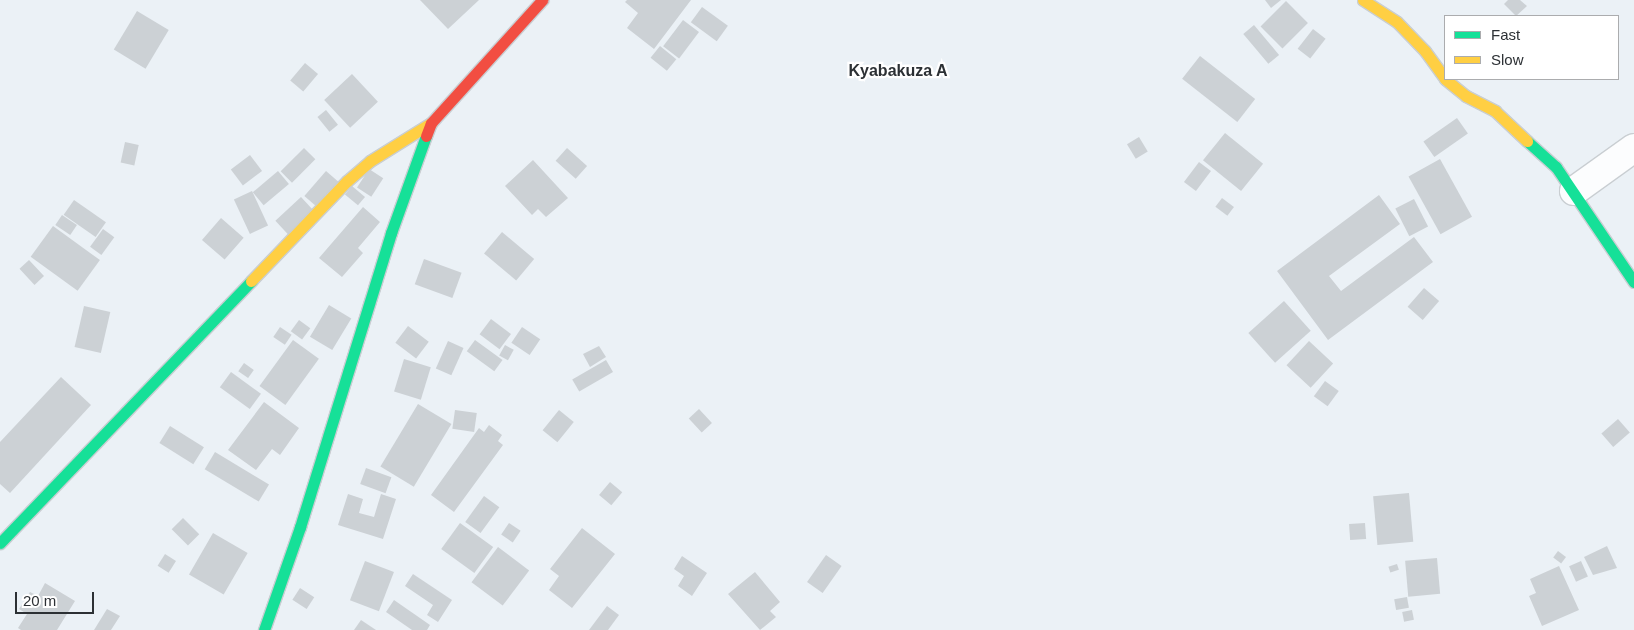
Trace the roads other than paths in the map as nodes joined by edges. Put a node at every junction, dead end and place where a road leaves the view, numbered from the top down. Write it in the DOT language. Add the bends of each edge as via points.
graph roads {
  1 [pos="542,0"];
  2 [pos="1363,0"];
  3 [pos="1444,78"];
  4 [pos="1446,80"];
  5 [pos="431,123"];
  6 [pos="1634,148"];
  7 [pos="1574,191"];
  8 [pos="1634,282"];
  9 [pos="0,544"];
  10 [pos="264,630"];
  1 -- 5 [label="street"];
  2 -- 3 [label="street" via="1397,22 1425,51"];
  4 -- 7 [label="street" via="1514,126"];
  5 -- 9 [label="street" via="370,161 347,181"];
  5 -- 10 [label="street" via="391,233 300,527"];
  6 -- 7 [label="street"];
  7 -- 8 [label="street"];
}
